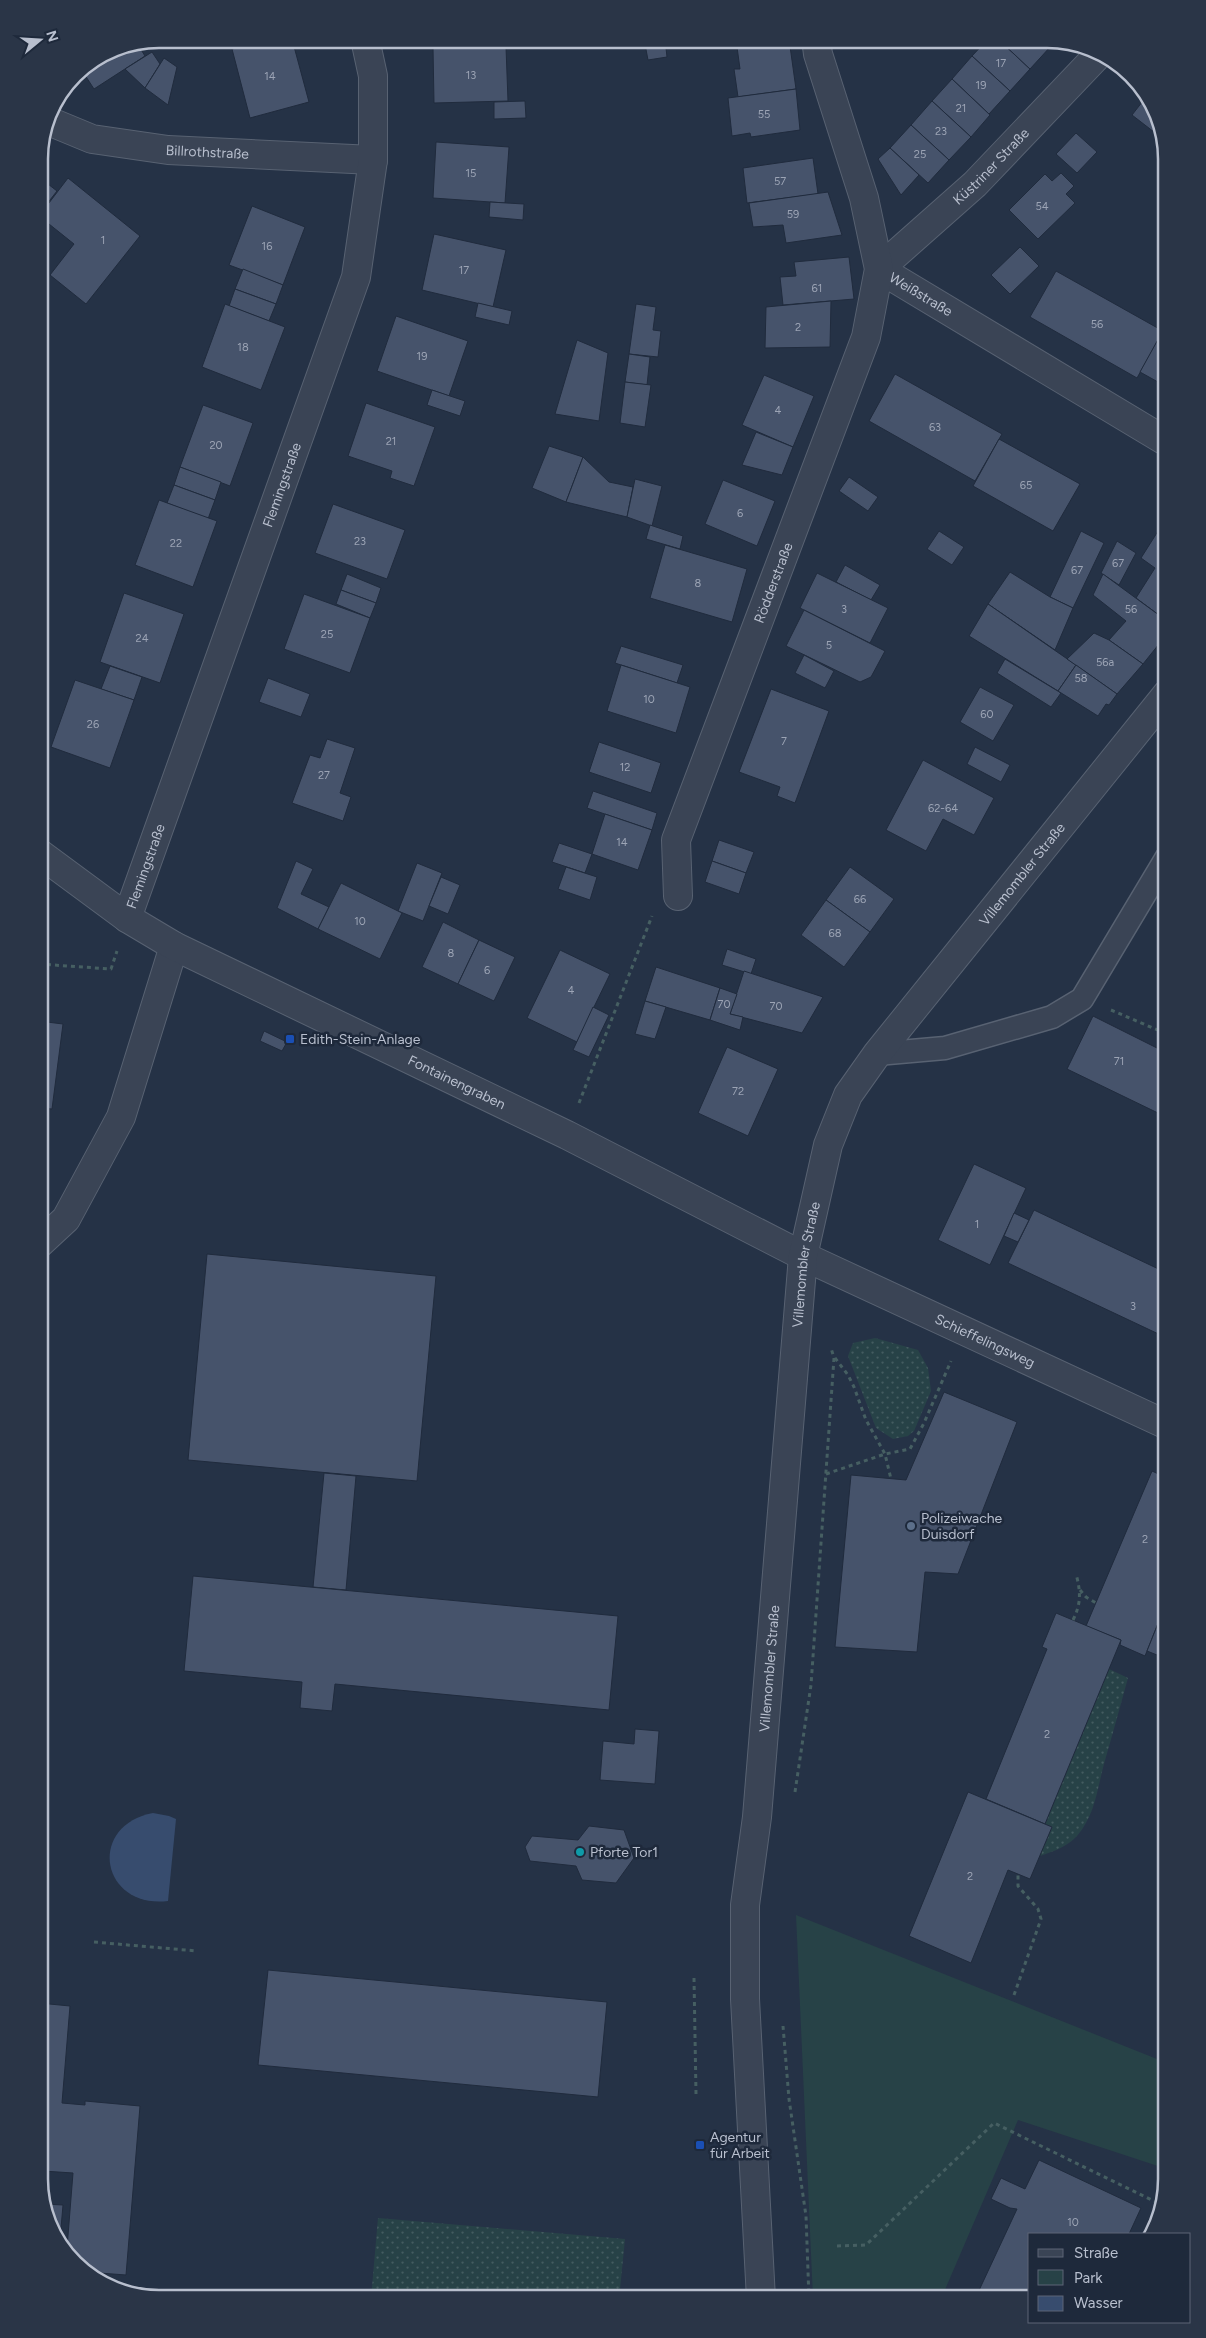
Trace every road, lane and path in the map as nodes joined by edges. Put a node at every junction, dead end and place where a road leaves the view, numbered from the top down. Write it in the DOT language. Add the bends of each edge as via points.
graph roads {
  1 [pos="367,48"];
  2 [pos="817,48"];
  3 [pos="1095,58"];
  4 [pos="53,123"];
  5 [pos="373,160"];
  6 [pos="878,269"];
  7 [pos="1158,437"];
  8 [pos="1158,705"];
  9 [pos="48,860"];
  10 [pos="1158,872"];
  11 [pos="678,896"];
  12 [pos="127,918"];
  13 [pos="174,946"];
  14 [pos="48,965"];
  15 [pos="1082,999"];
  16 [pos="1158,1030"];
  17 [pos="877,1054"];
  18 [pos="567,1135"];
  19 [pos="48,1236"];
  20 [pos="803,1256"];
  21 [pos="936,1396"];
  22 [pos="1158,1421"];
  23 [pos="884,1454"];
  24 [pos="826,1474"];
  25 [pos="891,1479"];
  26 [pos="1076,1574"];
  27 [pos="1080,1590"];
  28 [pos="1096,1603"];
  29 [pos="1073,1620"];
  30 [pos="794,1799"];
  31 [pos="1018,1874"];
  32 [pos="94,1942"];
  33 [pos="198,1952"];
  34 [pos="694,1978"];
  35 [pos="1014,1995"];
  36 [pos="783,2025"];
  37 [pos="696,2094"];
  38 [pos="1156,2202"];
  39 [pos="838,2246"];
  40 [pos="761,2290"];
  41 [pos="809,2290"];
  1 -- 5 [label="street, Flemingstraße" via="373,76"];
  2 -- 6 [label="street, Weißstraße" via="864,198"];
  3 -- 6 [label="street, Küstriner Straße" via="975,184"];
  4 -- 5 [label="street, Billrothstraße" via="92,139 168,150"];
  5 -- 12 [label="street, Flemingstraße" via="356,277"];
  6 -- 7 [label="street, Weißstraße"];
  6 -- 11 [label="street, Rödderstraße" via="866,337 676,840"];
  8 -- 17 [label="street, Villemombler Straße"];
  9 -- 12 [label="street, Fontainengraben"];
  10 -- 15 [label="lane"];
  11 -- 18 [label="path" via="650,918"];
  12 -- 13 [label="street, Fontainengraben"];
  12 -- 14 [label="path" via="111,970"];
  13 -- 18 [label="street, Fontainengraben"];
  13 -- 19 [label="street" via="121,1117 66,1219"];
  15 -- 16 [label="path"];
  15 -- 17 [label="lane" via="1052,1017 944,1048"];
  17 -- 20 [label="street, Villemombler Straße" via="848,1095 828,1145"];
  18 -- 20 [label="street, Fontainengraben"];
  20 -- 22 [label="street, Schieffelingsweg"];
  20 -- 40 [label="street, Villemombler Straße" via="757,1808 745,1905 745,1999"];
  21 -- 23 [label="path" via="910,1449"];
  23 -- 24 [label="path"];
  23 -- 24 [label="path" via="848,1374 834,1358"];
  23 -- 25 [label="path"];
  24 -- 30 [label="path" via="811,1685"];
  26 -- 27 [label="path"];
  27 -- 28 [label="path"];
  27 -- 29 [label="path" via="1080,1606"];
  31 -- 35 [label="path" via="1018,1886 1038,1909 1040,1919"];
  32 -- 33 [label="path"];
  34 -- 37 [label="path"];
  36 -- 41 [label="path" via="789,2098 806,2216"];
  38 -- 39 [label="path" via="994,2123 866,2244"];
}
